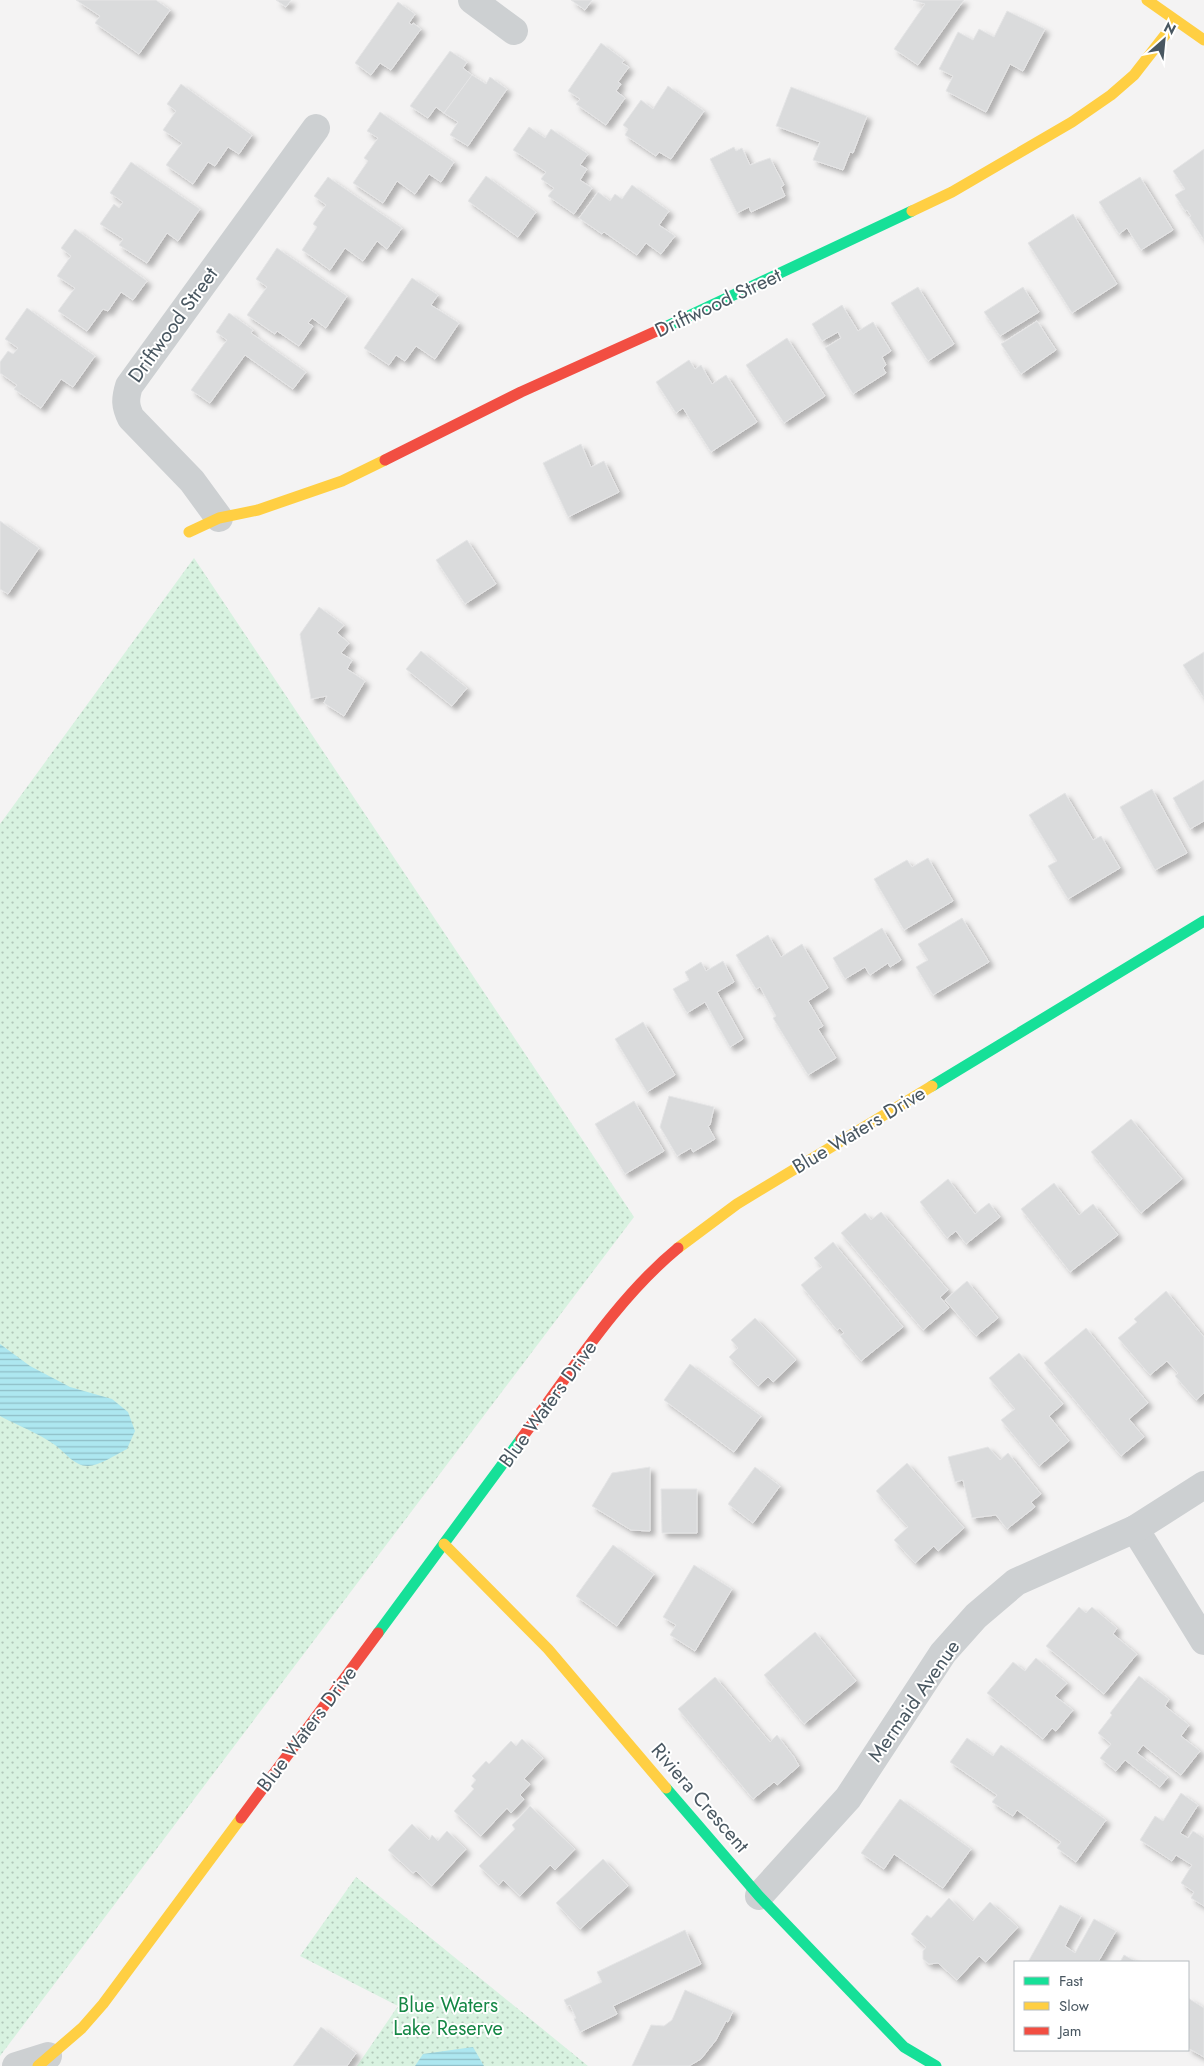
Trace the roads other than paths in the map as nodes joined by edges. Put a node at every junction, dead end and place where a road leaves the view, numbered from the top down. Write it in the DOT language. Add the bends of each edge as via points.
graph roads {
  1 [pos="472,0"];
  2 [pos="1147,0"];
  3 [pos="1176,21"];
  4 [pos="514,31"];
  5 [pos="1204,40"];
  6 [pos="316,128"];
  7 [pos="219,518"];
  8 [pos="189,532"];
  9 [pos="1204,922"];
  10 [pos="1204,1485"];
  11 [pos="1135,1529"];
  12 [pos="444,1544"];
  13 [pos="1204,1641"];
  14 [pos="760,1896"];
  15 [pos="43,2061"];
  16 [pos="16,2066"];
  17 [pos="936,2066"];
  1 -- 4 [label="street"];
  2 -- 3 [label="street"];
  3 -- 5 [label="street"];
  3 -- 7 [label="street, Driftwood Street" via="1134,75 1111,95 1072,122 952,192 521,392 342,481 258,510"];
  6 -- 7 [label="street, Driftwood Street" via="129,386 126,397 125,408 130,418 192,481"];
  7 -- 8 [label="street, Driftwood Street"];
  9 -- 12 [label="street, Blue Waters Drive" via="737,1204 693,1235 656,1267 625,1301"];
  10 -- 11 [label="street, Mermaid Avenue"];
  11 -- 13 [label="street"];
  11 -- 14 [label="street, Mermaid Avenue" via="1016,1582 976,1616 943,1653 848,1798"];
  12 -- 14 [label="street, Riviera Crescent" via="548,1649"];
  12 -- 15 [label="street, Blue Waters Drive" via="103,2004 82,2028"];
  14 -- 17 [label="street, Riviera Crescent" via="904,2047"];
  15 -- 16 [label="street, Blue Waters Drive"];
}
